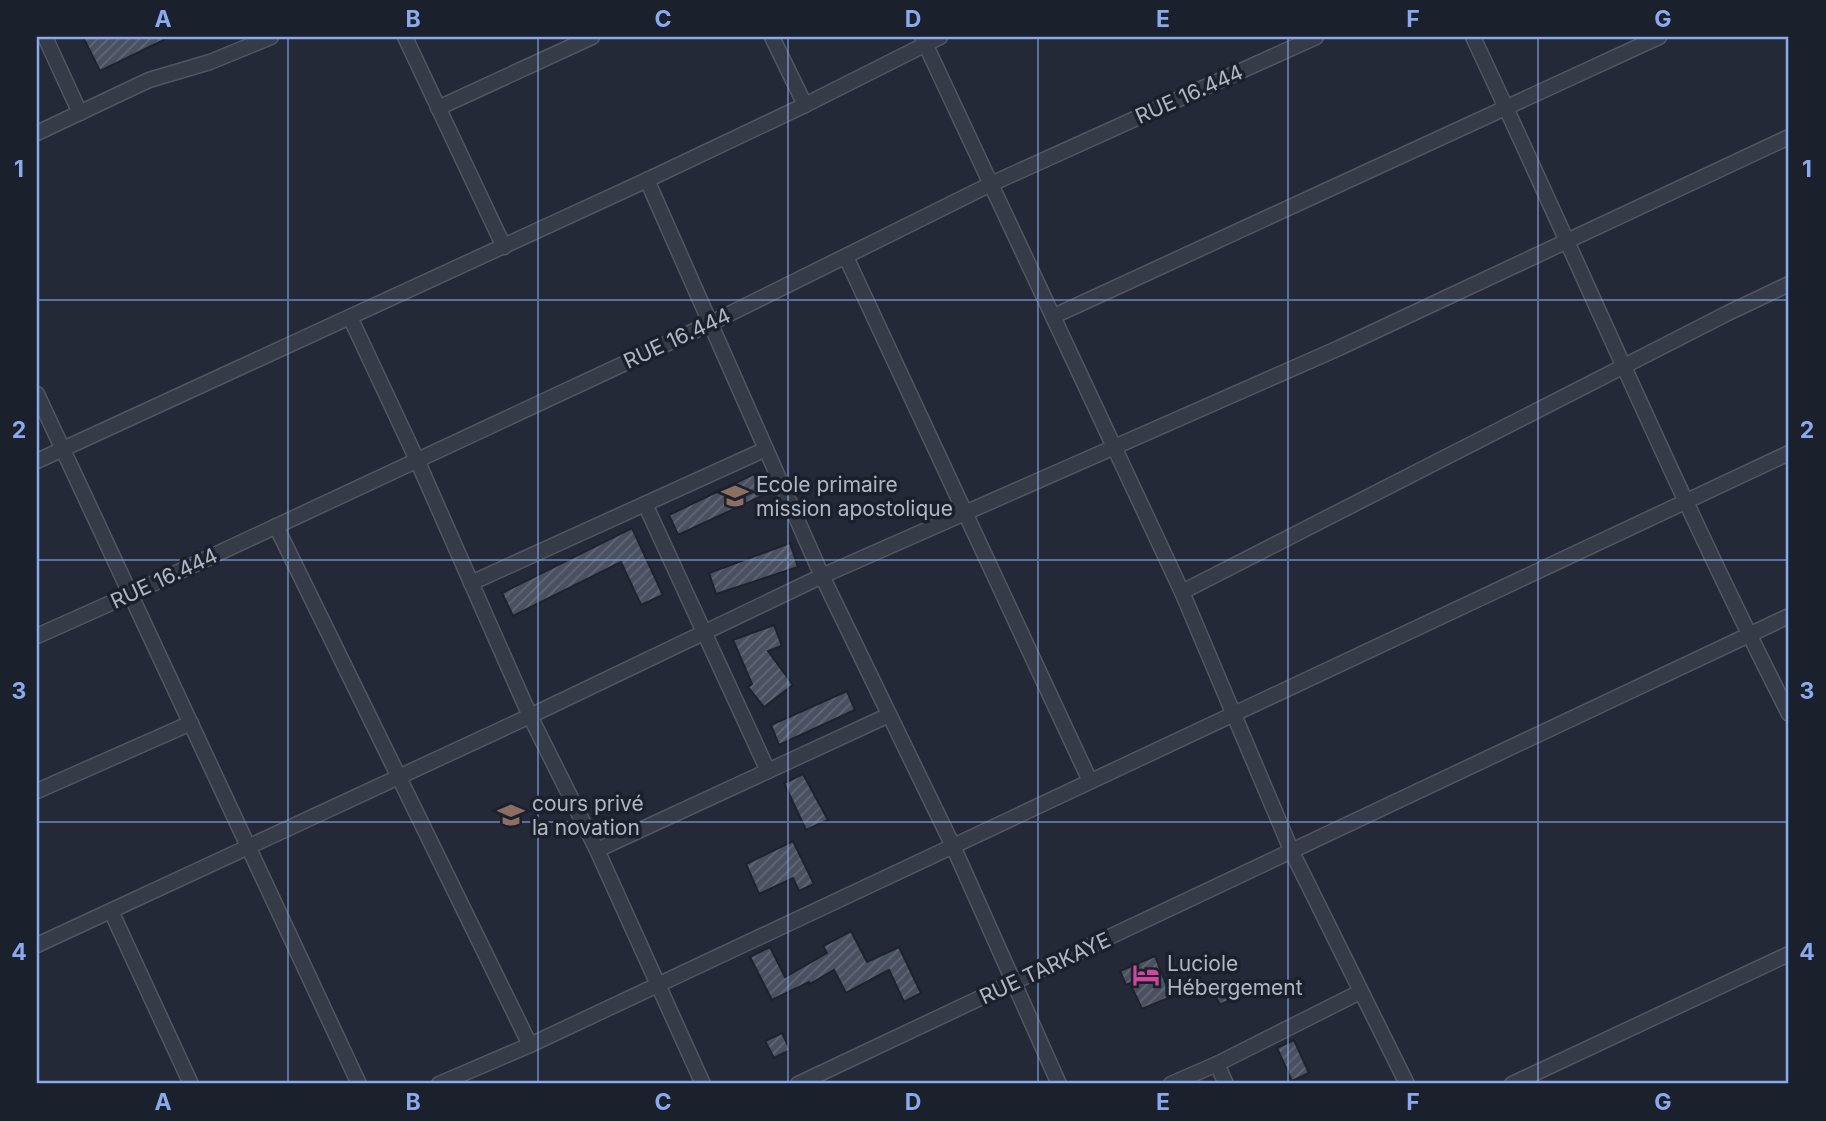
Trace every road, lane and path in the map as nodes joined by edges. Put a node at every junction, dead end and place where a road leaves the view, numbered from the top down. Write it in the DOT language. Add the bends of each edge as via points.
graph roads {
  1 [pos="44,37"];
  2 [pos="271,37"];
  3 [pos="405,37"];
  4 [pos="592,37"];
  5 [pos="772,37"];
  6 [pos="940,37"];
  7 [pos="1316,37"];
  8 [pos="1473,37"];
  9 [pos="1658,37"];
  10 [pos="924,40"];
  11 [pos="805,105"];
  12 [pos="1506,107"];
  13 [pos="438,108"];
  14 [pos="80,113"];
  15 [pos="37,133"];
  16 [pos="1789,137"];
  17 [pos="647,180"];
  18 [pos="991,184"];
  19 [pos="1566,243"];
  20 [pos="504,247"];
  21 [pos="846,257"];
  22 [pos="1789,284"];
  23 [pos="1054,316"];
  24 [pos="350,317"];
  25 [pos="710,323"];
  26 [pos="1623,367"];
  27 [pos="37,394"];
  28 [pos="1115,447"];
  29 [pos="64,448"];
  30 [pos="766,449"];
  31 [pos="1789,453"];
  32 [pos="418,460"];
  33 [pos="37,461"];
  34 [pos="1687,500"];
  35 [pos="645,504"];
  36 [pos="966,513"];
  37 [pos="275,526"];
  38 [pos="822,576"];
  39 [pos="471,583"];
  40 [pos="1182,592"];
  41 [pos="131,594"];
  42 [pos="1789,616"];
  43 [pos="705,632"];
  44 [pos="1749,634"];
  45 [pos="37,635"];
  46 [pos="1233,713"];
  47 [pos="1789,714"];
  48 [pos="889,715"];
  49 [pos="530,716"];
  50 [pos="191,723"];
  51 [pos="768,771"];
  52 [pos="399,777"];
  53 [pos="1090,781"];
  54 [pos="37,791"];
  55 [pos="953,846"];
  56 [pos="248,847"];
  57 [pos="597,850"];
  58 [pos="1292,852"];
  59 [pos="111,911"];
  60 [pos="37,945"];
  61 [pos="1789,954"];
  62 [pos="659,983"];
  63 [pos="1013,983"];
  64 [pos="1360,992"];
  65 [pos="530,1045"];
  66 [pos="1217,1064"];
  67 [pos="191,1084"];
  68 [pos="359,1084"];
  69 [pos="439,1084"];
  70 [pos="703,1084"];
  71 [pos="797,1084"];
  72 [pos="1059,1084"];
  73 [pos="1171,1084"];
  74 [pos="1226,1084"];
  75 [pos="1407,1084"];
  76 [pos="1512,1084"];
  1 -- 14 [label="street"];
  2 -- 14 [label="street" via="149,80"];
  3 -- 13 [label="street"];
  4 -- 13 [label="street"];
  5 -- 11 [label="street"];
  6 -- 10 [label="street"];
  7 -- 18 [label="street, RUE 16.444"];
  8 -- 12 [label="street"];
  9 -- 12 [label="street"];
  10 -- 11 [label="street"];
  10 -- 18 [label="street"];
  11 -- 17 [label="street"];
  12 -- 19 [label="street"];
  12 -- 23 [label="street"];
  13 -- 20 [label="street"];
  14 -- 15 [label="street"];
  16 -- 19 [label="street"];
  17 -- 20 [label="street"];
  17 -- 25 [label="street"];
  18 -- 21 [label="street, RUE 16.444"];
  18 -- 23 [label="street"];
  19 -- 26 [label="street"];
  19 -- 28 [label="street"];
  20 -- 24 [label="street"];
  21 -- 25 [label="street, RUE 16.444"];
  21 -- 36 [label="street"];
  22 -- 26 [label="street"];
  23 -- 28 [label="street"];
  24 -- 29 [label="street"];
  24 -- 32 [label="street"];
  25 -- 30 [label="street"];
  25 -- 32 [label="street, RUE 16.444"];
  26 -- 34 [label="street"];
  26 -- 40 [label="street"];
  27 -- 29 [label="street"];
  28 -- 36 [label="street"];
  28 -- 40 [label="street"];
  29 -- 33 [label="street"];
  29 -- 41 [label="street"];
  30 -- 35 [label="street"];
  30 -- 38 [label="street"];
  31 -- 34 [label="street"];
  32 -- 37 [label="street, RUE 16.444"];
  32 -- 39 [label="street"];
  34 -- 44 [label="street"];
  34 -- 46 [label="street"];
  35 -- 39 [label="street"];
  35 -- 43 [label="street"];
  36 -- 38 [label="street"];
  36 -- 53 [label="street"];
  37 -- 41 [label="street, RUE 16.444"];
  37 -- 52 [label="street"];
  38 -- 43 [label="street"];
  38 -- 48 [label="street"];
  39 -- 49 [label="street"];
  40 -- 46 [label="street"];
  41 -- 45 [label="street, RUE 16.444"];
  41 -- 50 [label="street"];
  42 -- 44 [label="street, RUE TARKAYE"];
  43 -- 49 [label="street"];
  43 -- 51 [label="street"];
  44 -- 47 [label="street"];
  44 -- 58 [label="street, RUE TARKAYE"];
  46 -- 53 [label="street"];
  46 -- 58 [label="street"];
  48 -- 51 [label="street"];
  48 -- 55 [label="street"];
  49 -- 52 [label="street"];
  49 -- 57 [label="street"];
  50 -- 54 [label="street"];
  50 -- 56 [label="street"];
  51 -- 57 [label="street"];
  52 -- 56 [label="street"];
  52 -- 65 [label="street"];
  53 -- 55 [label="street"];
  55 -- 62 [label="street"];
  55 -- 63 [label="street"];
  56 -- 59 [label="street"];
  56 -- 68 [label="street"];
  57 -- 62 [label="street"];
  58 -- 63 [label="street, RUE TARKAYE"];
  58 -- 64 [label="street"];
  59 -- 60 [label="street"];
  59 -- 67 [label="street"];
  61 -- 76 [label="street"];
  62 -- 65 [label="street"];
  62 -- 70 [label="street"];
  63 -- 71 [label="street, RUE TARKAYE"];
  63 -- 72 [label="street"];
  64 -- 66 [label="street"];
  64 -- 75 [label="street"];
  65 -- 69 [label="street"];
  66 -- 73 [label="street"];
  66 -- 74 [label="street"];
}
